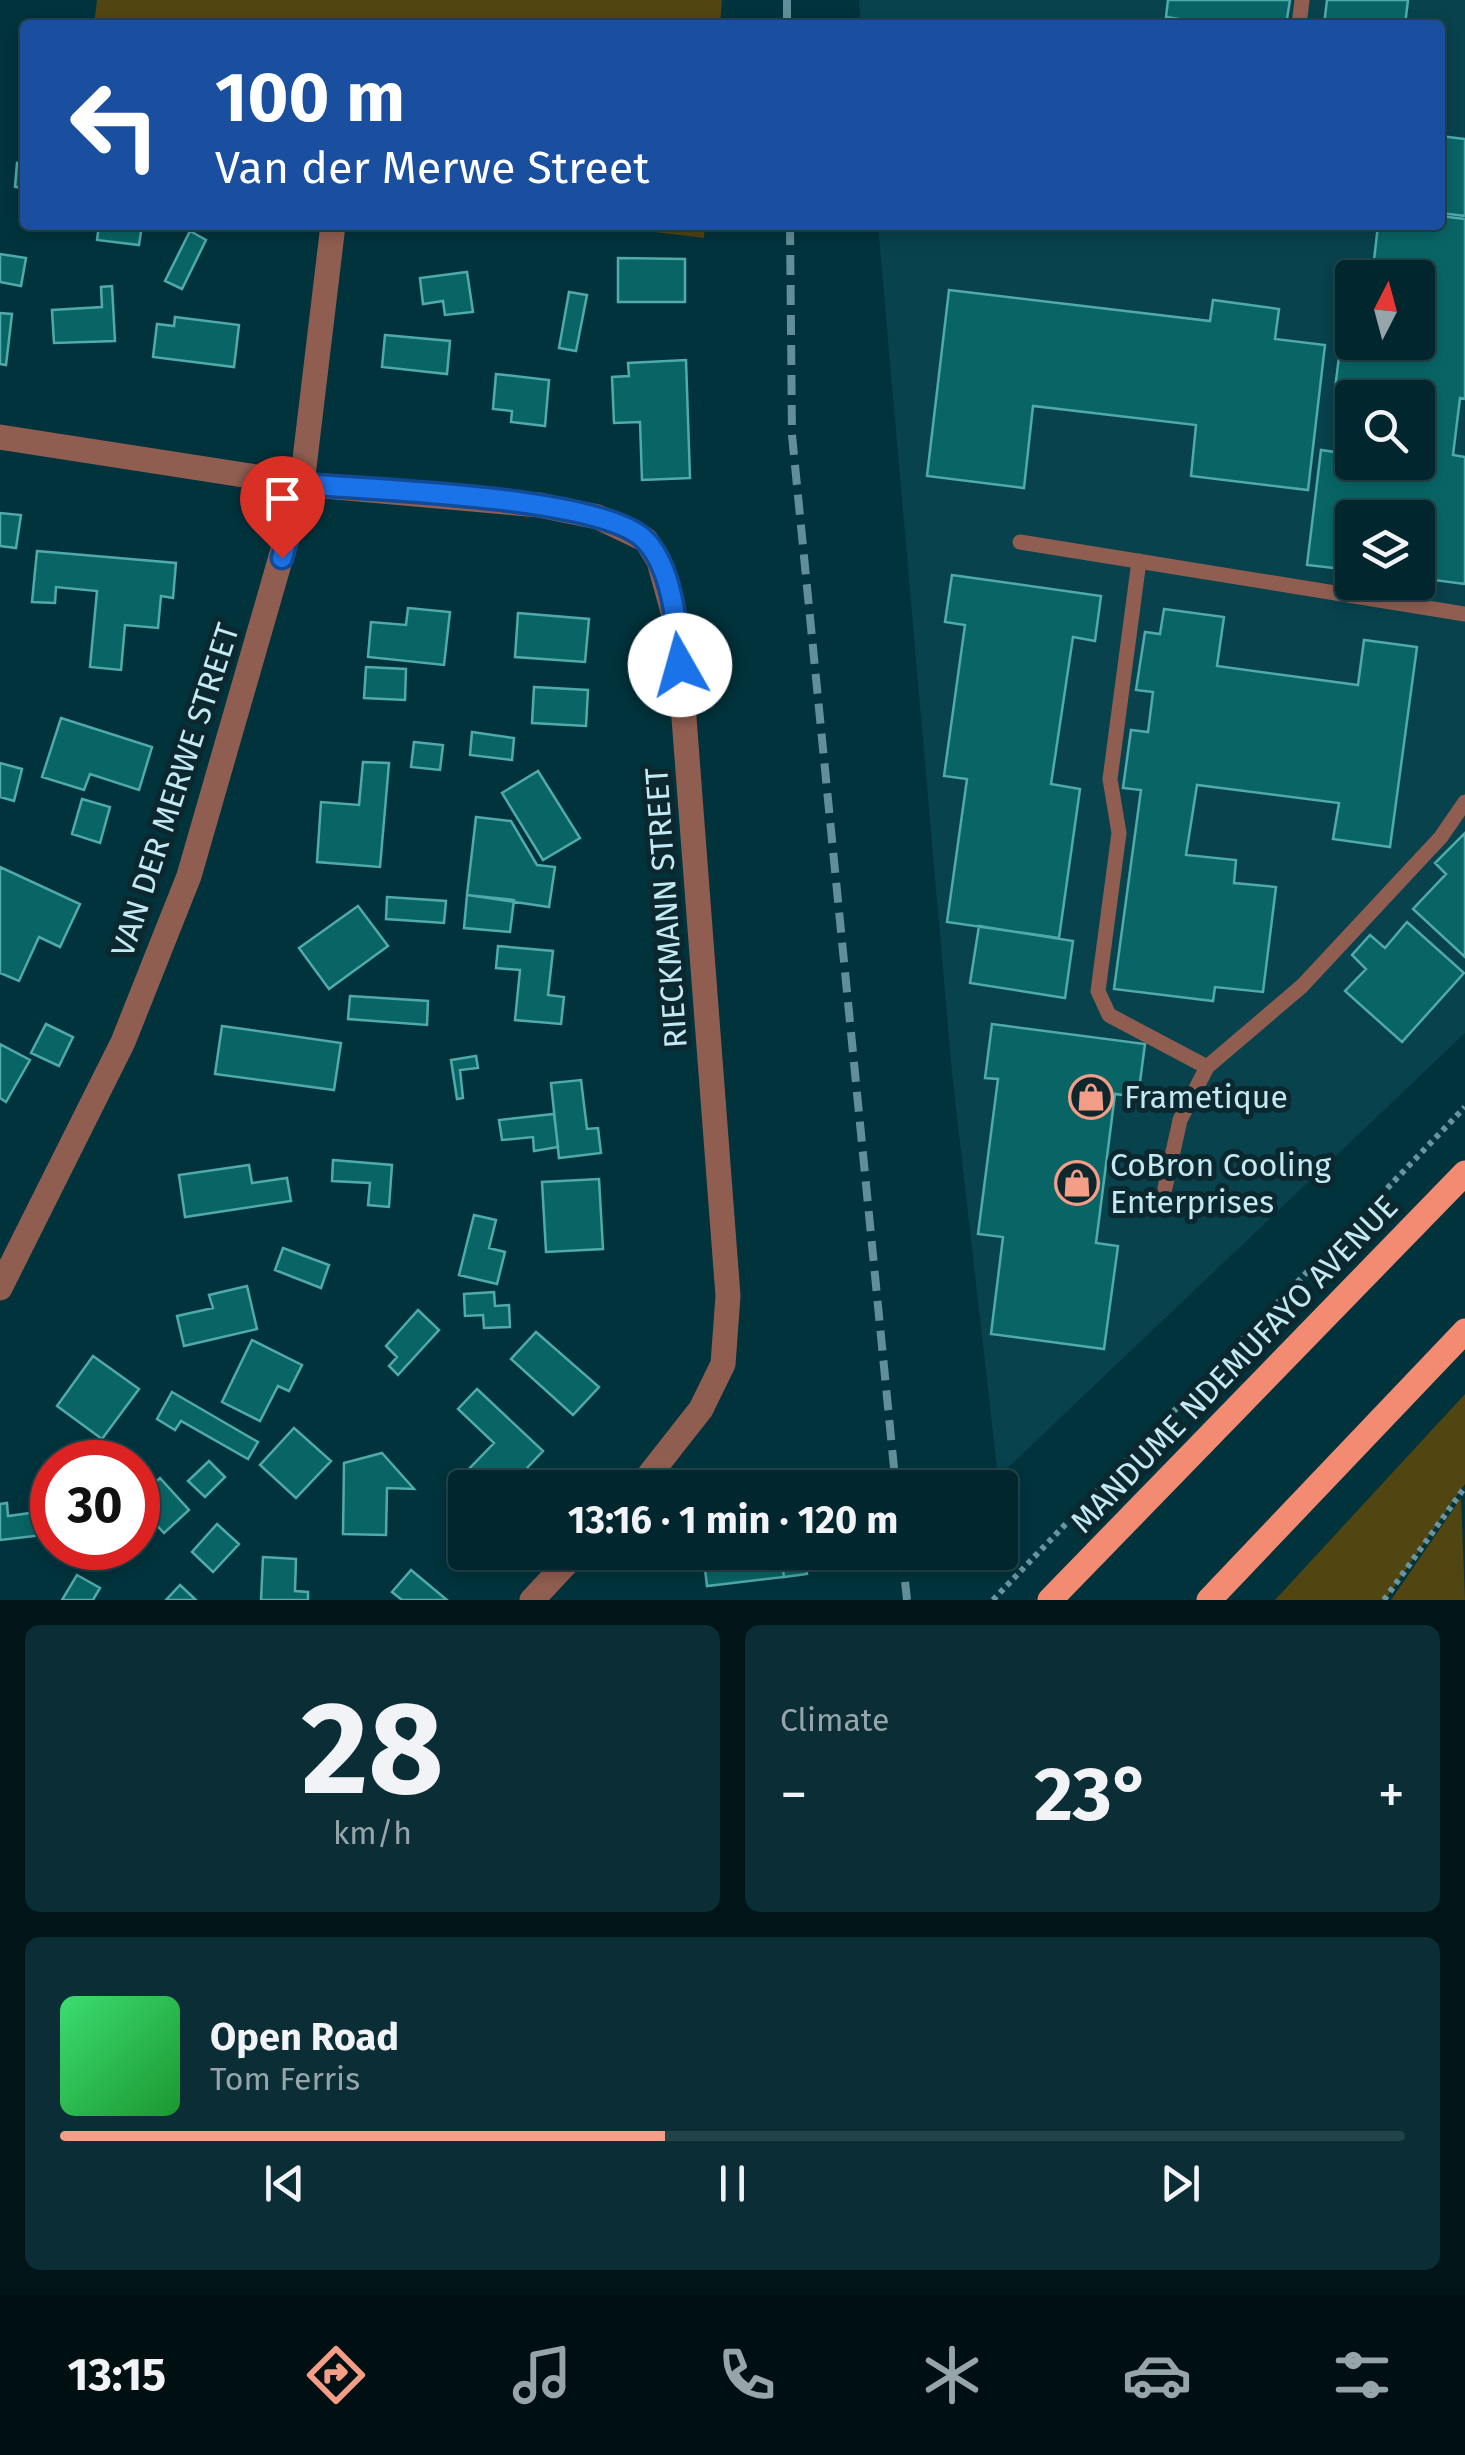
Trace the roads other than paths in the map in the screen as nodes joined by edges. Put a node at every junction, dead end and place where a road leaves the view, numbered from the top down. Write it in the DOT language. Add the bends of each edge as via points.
graph roads {
  1 [pos="332,230"];
  2 [pos="0,438"];
  3 [pos="302,484"];
  4 [pos="1020,542"];
  5 [pos="1139,561"];
  6 [pos="1465,614"];
  7 [pos="1465,802"];
  8 [pos="1208,1067"];
  9 [pos="1465,1173"];
  10 [pos="1165,1188"];
  11 [pos="0,1288"];
  12 [pos="1465,1332"];
  13 [pos="652,1470"];
  14 [pos="560,1570"];
  15 [pos="532,1600"];
  16 [pos="1050,1600"];
  17 [pos="1209,1600"];
  1 -- 3 [label="street, VAN DER MERWE STREET"];
  2 -- 3 [label="street, RIECKMANN STREET"];
  3 -- 11 [label="street, VAN DER MERWE STREET" via="189,876 123,1042"];
  3 -- 13 [label="street, RIECKMANN STREET" via="598,516 646,540 660,561 677,626 728,1296 724,1364 701,1409"];
  4 -- 5 [label="lane"];
  5 -- 6 [label="lane"];
  5 -- 8 [label="lane" via="1110,779 1119,833 1098,991 1109,1015"];
  7 -- 8 [label="lane" via="1441,837 1302,986"];
  8 -- 10 [label="lane" via="1180,1120"];
  9 -- 16 [label="main road, MANDUME NDEMUFAYO AVENUE"];
  12 -- 17 [label="main road"];
  14 -- 15 [label="street"];
}
